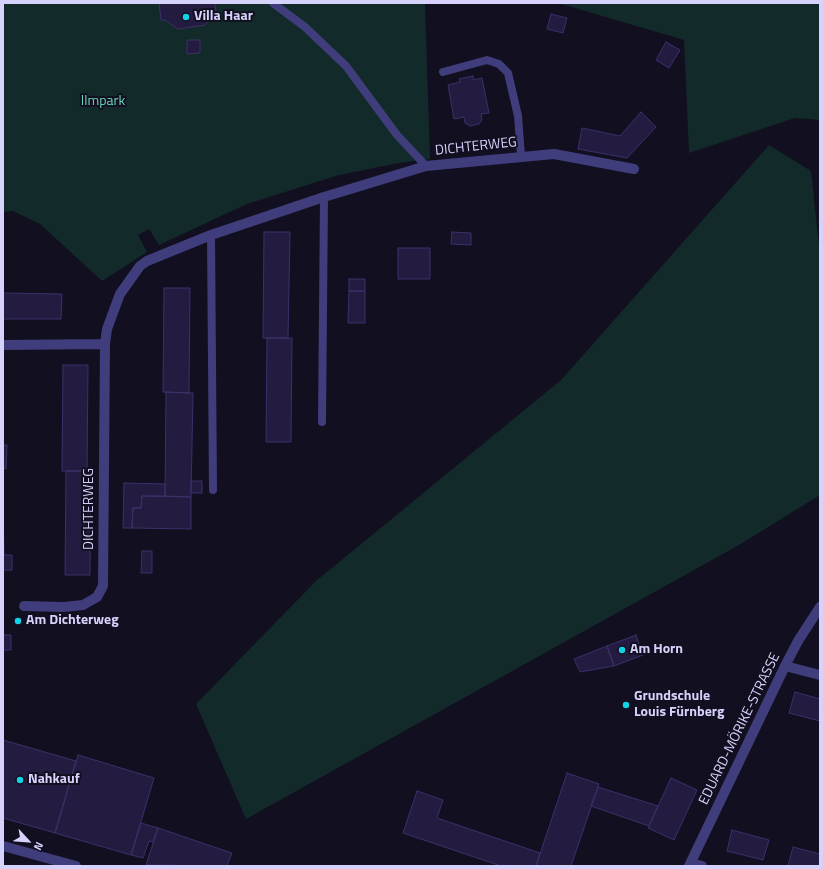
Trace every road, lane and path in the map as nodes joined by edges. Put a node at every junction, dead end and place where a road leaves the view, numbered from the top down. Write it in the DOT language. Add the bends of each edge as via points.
graph roads {
  1 [pos="273,3"];
  2 [pos="442,72"];
  3 [pos="521,156"];
  4 [pos="426,166"];
  5 [pos="634,169"];
  6 [pos="324,197"];
  7 [pos="211,235"];
  8 [pos="105,344"];
  9 [pos="3,345"];
  10 [pos="322,422"];
  11 [pos="213,490"];
  12 [pos="24,606"];
  13 [pos="820,607"];
  14 [pos="785,666"];
  15 [pos="820,675"];
  16 [pos="3,846"];
  17 [pos="48,862"];
  18 [pos="690,864"];
  19 [pos="76,866"];
  20 [pos="702,866"];
  1 -- 4 [label="lane" via="305,27 346,66 397,135"];
  2 -- 3 [label="lane" via="487,60 499,64 508,73 518,116"];
  3 -- 4 [label="street, DICHTERWEG"];
  3 -- 5 [label="street, DICHTERWEG" via="554,154"];
  4 -- 6 [label="street, DICHTERWEG"];
  6 -- 7 [label="street, DICHTERWEG"];
  6 -- 10 [label="lane"];
  7 -- 8 [label="street, DICHTERWEG" via="140,266 120,294 107,329"];
  7 -- 11 [label="lane"];
  8 -- 9 [label="street"];
  8 -- 12 [label="street, DICHTERWEG" via="103,586 97,597 83,605"];
  13 -- 14 [label="street, EDUARD-MÖRIKE-STRASSE"];
  14 -- 15 [label="street"];
  14 -- 18 [label="street, EDUARD-MÖRIKE-STRASSE"];
  16 -- 17 [label="street"];
  17 -- 19 [label="street"];
  18 -- 20 [label="street"];
}
